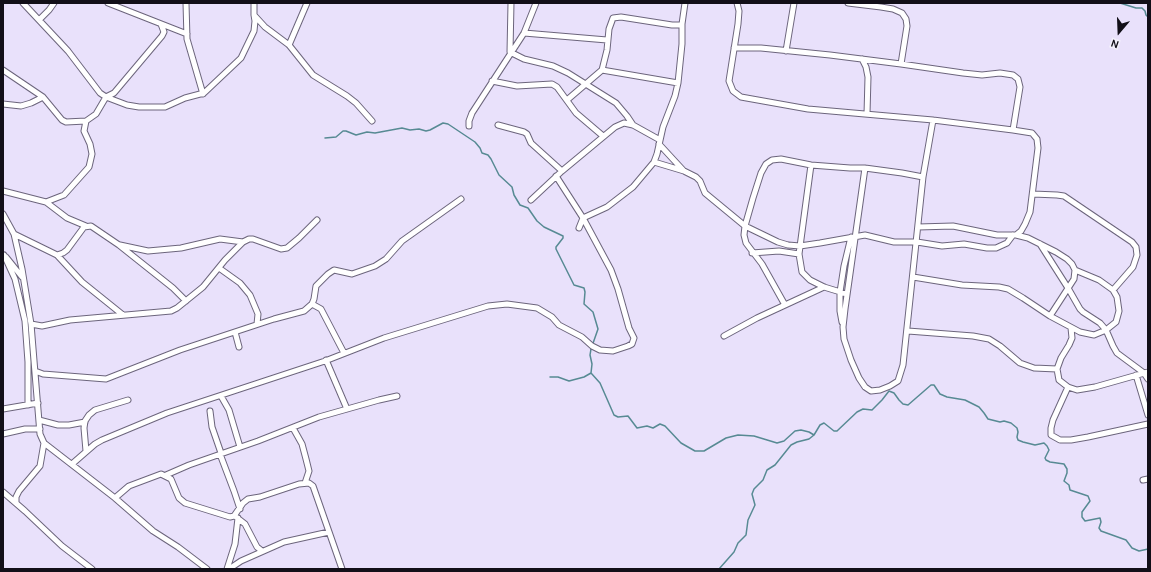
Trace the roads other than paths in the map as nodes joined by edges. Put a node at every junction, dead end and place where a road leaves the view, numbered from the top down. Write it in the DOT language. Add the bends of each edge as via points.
graph roads {
  1 [pos="23,3"];
  2 [pos="54,3"];
  3 [pos="109,3"];
  4 [pos="186,3"];
  5 [pos="254,3"];
  6 [pos="307,3"];
  7 [pos="511,3"];
  8 [pos="536,3"];
  9 [pos="685,3"];
  10 [pos="737,3"];
  11 [pos="794,3"];
  12 [pos="848,3"];
  13 [pos="254,15"];
  14 [pos="39,20"];
  15 [pos="161,24"];
  16 [pos="682,24"];
  17 [pos="524,32"];
  18 [pos="187,34"];
  19 [pos="607,40"];
  20 [pos="289,45"];
  21 [pos="734,48"];
  22 [pos="786,51"];
  23 [pos="510,52"];
  24 [pos="862,59"];
  25 [pos="901,64"];
  26 [pos="3,70"];
  27 [pos="602,70"];
  28 [pos="492,81"];
  29 [pos="678,83"];
  30 [pos="585,84"];
  31 [pos="203,94"];
  32 [pos="43,97"];
  33 [pos="106,98"];
  34 [pos="566,100"];
  35 [pos="3,104"];
  36 [pos="867,114"];
  37 [pos="933,120"];
  38 [pos="86,121"];
  39 [pos="372,121"];
  40 [pos="498,125"];
  41 [pos="633,125"];
  42 [pos="469,126"];
  43 [pos="1013,130"];
  44 [pos="603,136"];
  45 [pos="660,142"];
  46 [pos="654,162"];
  47 [pos="811,165"];
  48 [pos="865,168"];
  49 [pos="562,171"];
  50 [pos="684,171"];
  51 [pos="556,176"];
  52 [pos="923,177"];
  53 [pos="3,190"];
  54 [pos="1032,194"];
  55 [pos="461,199"];
  56 [pos="531,200"];
  57 [pos="46,202"];
  58 [pos="3,214"];
  59 [pos="583,218"];
  60 [pos="317,220"];
  61 [pos="86,226"];
  62 [pos="745,226"];
  63 [pos="918,227"];
  64 [pos="579,228"];
  65 [pos="14,234"];
  66 [pos="1015,235"];
  67 [pos="853,237"];
  68 [pos="243,242"];
  69 [pos="917,242"];
  70 [pos="1040,244"];
  71 [pos="119,245"];
  72 [pos="800,246"];
  73 [pos="752,253"];
  74 [pos="4,254"];
  75 [pos="799,254"];
  76 [pos="57,255"];
  77 [pos="219,268"];
  78 [pos="1074,270"];
  79 [pos="913,276"];
  80 [pos="24,280"];
  81 [pos="824,287"];
  82 [pos="1068,288"];
  83 [pos="1113,290"];
  84 [pos="840,292"];
  85 [pos="847,294"];
  86 [pos="186,301"];
  87 [pos="312,304"];
  88 [pos="785,305"];
  89 [pos="123,315"];
  90 [pos="1050,316"];
  91 [pos="31,324"];
  92 [pos="257,324"];
  93 [pos="843,327"];
  94 [pos="1071,328"];
  95 [pos="1106,330"];
  96 [pos="908,331"];
  97 [pos="234,332"];
  98 [pos="724,336"];
  99 [pos="239,347"];
  100 [pos="344,353"];
  101 [pos="326,360"];
  102 [pos="1057,369"];
  103 [pos="35,371"];
  104 [pos="1146,372"];
  105 [pos="1136,375"];
  106 [pos="1148,379"];
  107 [pos="1068,387"];
  108 [pos="221,396"];
  109 [pos="397,396"];
  110 [pos="128,400"];
  111 [pos="38,403"];
  112 [pos="28,405"];
  113 [pos="3,409"];
  114 [pos="347,409"];
  115 [pos="210,411"];
  116 [pos="1148,416"];
  117 [pos="39,420"];
  118 [pos="85,422"];
  119 [pos="1148,424"];
  120 [pos="293,428"];
  121 [pos="40,429"];
  122 [pos="3,434"];
  123 [pos="44,443"];
  124 [pos="240,447"];
  125 [pos="86,451"];
  126 [pos="221,454"];
  127 [pos="72,464"];
  128 [pos="166,475"];
  129 [pos="305,483"];
  130 [pos="3,492"];
  131 [pos="116,498"];
  132 [pos="16,503"];
  133 [pos="240,509"];
  134 [pos="236,517"];
  135 [pos="329,532"];
  136 [pos="262,552"];
  137 [pos="92,569"];
  138 [pos="207,569"];
  139 [pos="228,569"];
  140 [pos="342,569"];
  1 -- 14 [label="street"];
  2 -- 14 [label="street"];
  3 -- 15 [label="street"];
  4 -- 18 [label="street"];
  5 -- 13 [label="street"];
  6 -- 20 [label="street"];
  7 -- 23 [label="street"];
  8 -- 17 [label="street"];
  9 -- 16 [label="street"];
  10 -- 21 [label="street" via="739,11"];
  11 -- 22 [label="street"];
  12 -- 25 [label="street" via="893,9 902,13 907,26"];
  13 -- 20 [label="street"];
  13 -- 31 [label="street" via="254,31 241,58"];
  14 -- 33 [label="street"];
  15 -- 18 [label="street"];
  15 -- 33 [label="street" via="164,32 162,36 114,93"];
  16 -- 19 [label="street" via="613,18"];
  16 -- 29 [label="street"];
  17 -- 19 [label="street"];
  17 -- 23 [label="street"];
  18 -- 31 [label="street"];
  19 -- 27 [label="street"];
  20 -- 39 [label="street" via="313,74 356,103"];
  21 -- 22 [label="street"];
  21 -- 36 [label="street" via="730,81 733,91 741,97 808,109"];
  22 -- 24 [label="street"];
  23 -- 28 [label="street"];
  23 -- 30 [label="street" via="524,59 553,66"];
  24 -- 25 [label="street"];
  24 -- 36 [label="street" via="868,77"];
  25 -- 43 [label="street" via="982,75 1013,75 1018,79 1020,87"];
  26 -- 32 [label="street"];
  27 -- 29 [label="street"];
  27 -- 30 [label="street"];
  28 -- 34 [label="street" via="517,86 552,84"];
  28 -- 42 [label="street" via="472,113"];
  29 -- 45 [label="street"];
  30 -- 34 [label="street"];
  30 -- 41 [label="street" via="616,104"];
  31 -- 33 [label="street" via="156,108 127,106"];
  32 -- 35 [label="street" via="21,106"];
  32 -- 38 [label="street" via="62,120"];
  33 -- 38 [label="street" via="96,114"];
  34 -- 44 [label="street" via="576,113"];
  36 -- 37 [label="street"];
  37 -- 43 [label="street"];
  37 -- 52 [label="street"];
  38 -- 57 [label="street" via="84,131 92,154 89,167 64,195"];
  40 -- 49 [label="street" via="527,134 531,143"];
  41 -- 44 [label="street" via="624,123"];
  41 -- 45 [label="street"];
  43 -- 54 [label="street" via="1032,133 1037,139"];
  44 -- 49 [label="street"];
  45 -- 46 [label="street"];
  45 -- 50 [label="street"];
  46 -- 50 [label="street"];
  46 -- 59 [label="street" via="633,187 607,207"];
  47 -- 48 [label="street"];
  47 -- 62 [label="street" via="781,159 766,164"];
  47 -- 72 [label="street"];
  48 -- 52 [label="street"];
  48 -- 67 [label="street"];
  49 -- 51 [label="street"];
  50 -- 62 [label="street" via="696,177 704,193"];
  51 -- 56 [label="street"];
  51 -- 59 [label="street"];
  52 -- 63 [label="street"];
  53 -- 57 [label="street"];
  54 -- 66 [label="street" via="1030,212 1021,231"];
  54 -- 83 [label="street" via="1064,196 1132,242 1136,247 1133,267"];
  55 -- 87 [label="street" via="405,238 386,259 375,266 352,274 334,270 328,274 316,286"];
  57 -- 61 [label="street" via="67,218"];
  58 -- 65 [label="street"];
  59 -- 64 [label="street"];
  59 -- 100 [label="street" via="606,260 618,289 634,338 632,344 613,351 600,350 537,308 507,304 488,306"];
  60 -- 68 [label="street" via="287,248 253,239"];
  61 -- 71 [label="street" via="95,228"];
  61 -- 76 [label="street" via="67,250"];
  62 -- 72 [label="street" via="788,246"];
  62 -- 73 [label="street" via="746,243"];
  63 -- 66 [label="street" via="953,226 997,235"];
  63 -- 69 [label="street"];
  65 -- 76 [label="street"];
  65 -- 80 [label="street"];
  66 -- 69 [label="street" via="1007,243 996,248 964,244 942,246"];
  66 -- 70 [label="street"];
  67 -- 69 [label="street" via="865,235 894,242"];
  67 -- 72 [label="street"];
  67 -- 84 [label="street" via="844,266"];
  67 -- 85 [label="street"];
  68 -- 71 [label="street" via="220,239 181,248 148,251"];
  68 -- 77 [label="street"];
  69 -- 79 [label="street"];
  70 -- 78 [label="street" via="1067,259"];
  70 -- 82 [label="street"];
  71 -- 86 [label="street"];
  72 -- 75 [label="street"];
  73 -- 75 [label="street" via="779,251"];
  73 -- 88 [label="street" via="762,264"];
  74 -- 80 [label="street"];
  74 -- 112 [label="street" via="15,279 25,321"];
  75 -- 81 [label="street" via="802,272 810,280"];
  76 -- 89 [label="street" via="82,282"];
  77 -- 86 [label="street" via="203,287"];
  77 -- 92 [label="street" via="240,283 250,295 258,314"];
  78 -- 82 [label="street" via="1074,279"];
  78 -- 83 [label="street" via="1099,280"];
  79 -- 90 [label="street" via="962,285 1008,289"];
  79 -- 96 [label="street"];
  80 -- 91 [label="street"];
  81 -- 84 [label="street"];
  81 -- 88 [label="street"];
  82 -- 90 [label="street"];
  82 -- 95 [label="street" via="1082,312"];
  83 -- 95 [label="street" via="1120,311 1116,322"];
  84 -- 85 [label="street"];
  84 -- 93 [label="street"];
  85 -- 93 [label="street"];
  86 -- 89 [label="street" via="171,311"];
  87 -- 92 [label="street" via="304,311"];
  87 -- 100 [label="street" via="321,309"];
  88 -- 98 [label="street"];
  89 -- 91 [label="street" via="70,320 42,326"];
  90 -- 94 [label="street"];
  91 -- 103 [label="street"];
  92 -- 97 [label="street"];
  93 -- 96 [label="street" via="844,339 859,378 865,387 872,391 898,381"];
  94 -- 95 [label="street" via="1094,335"];
  94 -- 102 [label="street" via="1072,338"];
  95 -- 104 [label="street" via="1117,353"];
  96 -- 102 [label="street" via="989,339 1020,363 1034,368"];
  97 -- 99 [label="street"];
  97 -- 103 [label="street" via="106,379 43,374"];
  100 -- 101 [label="street"];
  101 -- 108 [label="street"];
  101 -- 114 [label="street"];
  102 -- 107 [label="street" via="1059,380"];
  103 -- 111 [label="street"];
  104 -- 105 [label="street"];
  104 -- 106 [label="street"];
  105 -- 107 [label="street" via="1095,387 1077,390"];
  105 -- 116 [label="street"];
  107 -- 119 [label="street" via="1051,428 1052,435 1060,440 1077,439"];
  108 -- 124 [label="street" via="229,410"];
  108 -- 125 [label="street" via="168,413 102,440"];
  109 -- 114 [label="street"];
  110 -- 118 [label="street" via="95,410"];
  111 -- 112 [label="street"];
  111 -- 117 [label="street"];
  112 -- 113 [label="street"];
  114 -- 120 [label="street"];
  115 -- 126 [label="street" via="212,427"];
  117 -- 118 [label="street" via="58,425"];
  117 -- 121 [label="street"];
  118 -- 125 [label="street"];
  120 -- 124 [label="street"];
  120 -- 129 [label="street" via="302,444 309,471"];
  121 -- 122 [label="street" via="25,429"];
  121 -- 123 [label="street"];
  123 -- 127 [label="street"];
  123 -- 132 [label="street" via="40,466 19,491"];
  124 -- 126 [label="street"];
  125 -- 127 [label="street"];
  126 -- 128 [label="street"];
  126 -- 133 [label="street"];
  127 -- 131 [label="street"];
  128 -- 131 [label="street" via="161,474 129,486"];
  128 -- 134 [label="street" via="171,478 179,498 185,503"];
  129 -- 133 [label="street" via="248,499"];
  129 -- 135 [label="street" via="313,486"];
  130 -- 132 [label="street"];
  131 -- 138 [label="street" via="154,531"];
  132 -- 137 [label="street" via="62,546"];
  133 -- 134 [label="street"];
  134 -- 136 [label="street" via="245,524"];
  134 -- 139 [label="street" via="235,544"];
  135 -- 136 [label="street" via="284,542"];
  135 -- 140 [label="street"];
  136 -- 139 [label="street"];
}
